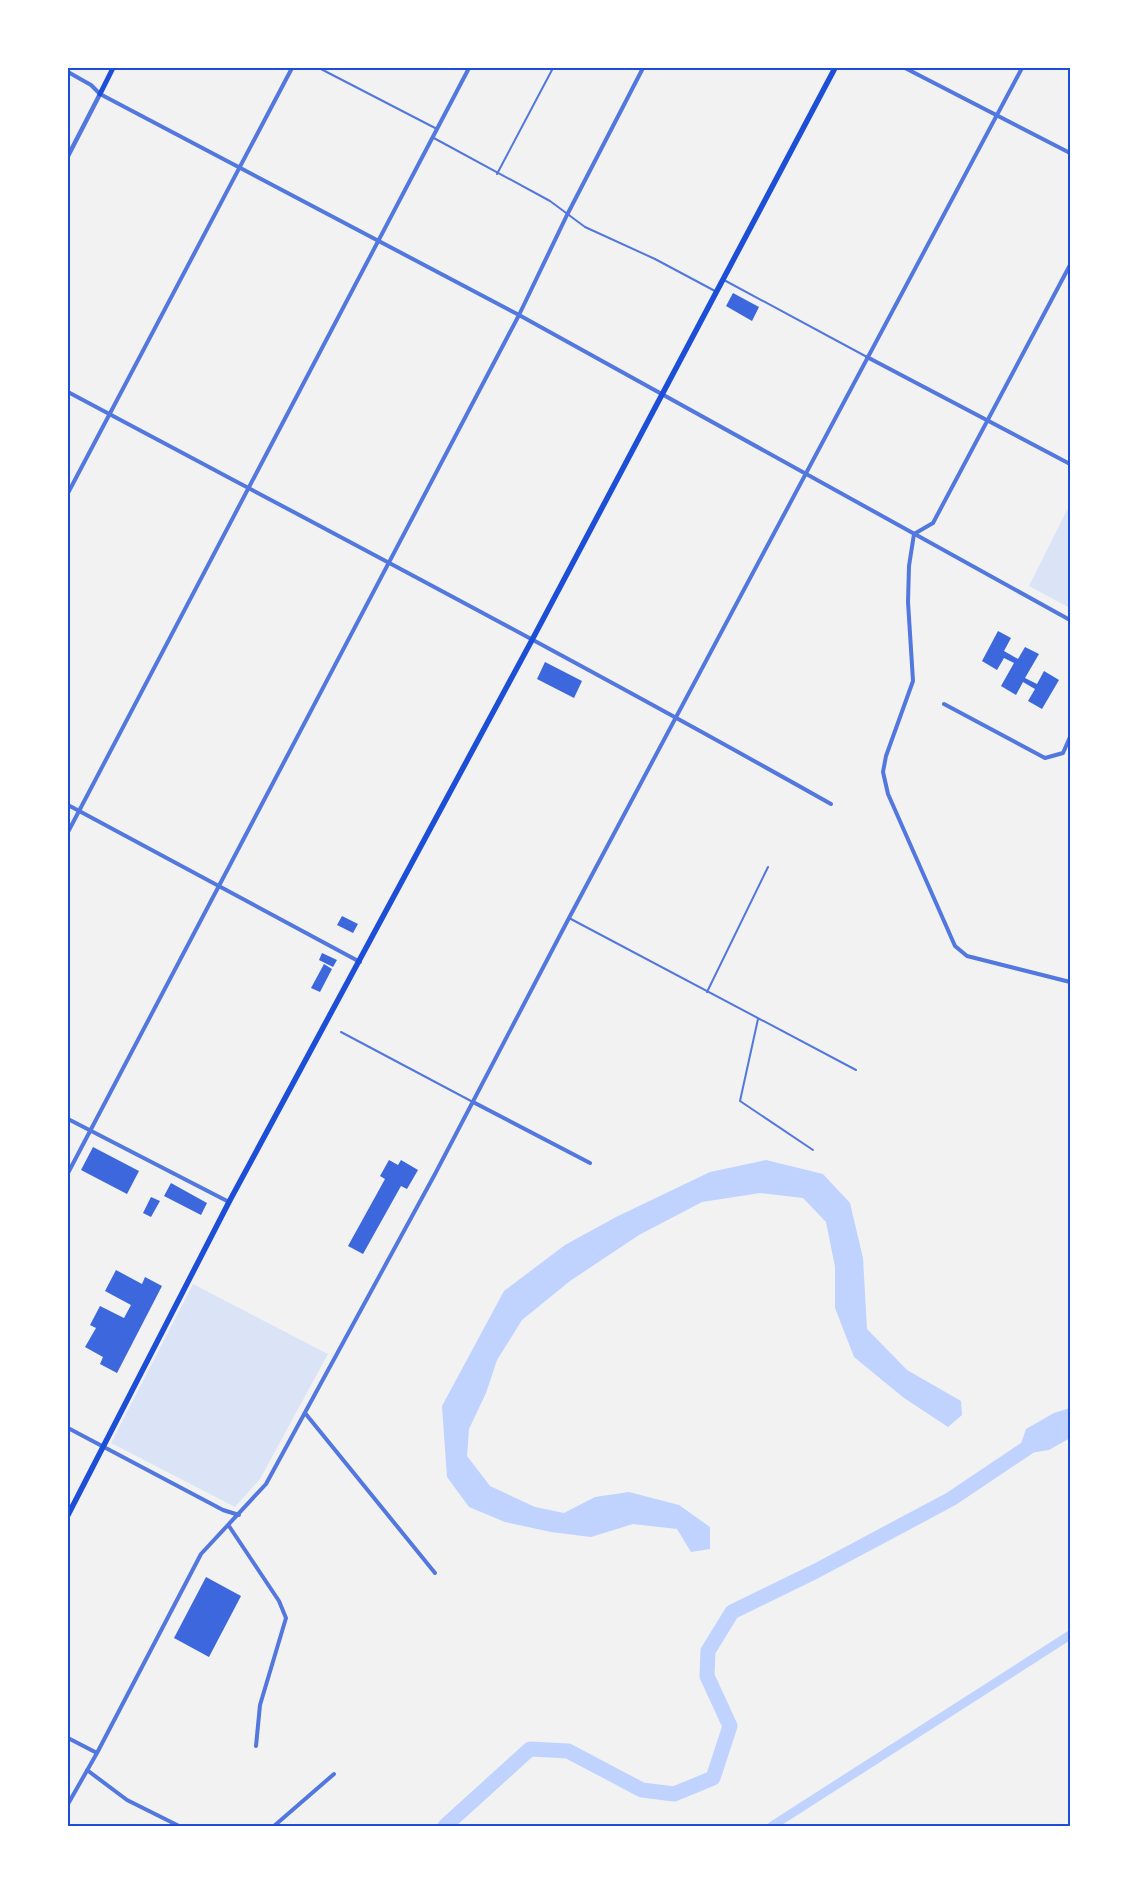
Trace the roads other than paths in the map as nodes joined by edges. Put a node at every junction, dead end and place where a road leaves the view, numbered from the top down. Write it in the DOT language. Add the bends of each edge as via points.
graph roads {
  1 [pos="113,68"];
  2 [pos="292,68"];
  3 [pos="319,68"];
  4 [pos="469,68"];
  5 [pos="553,68"];
  6 [pos="643,68"];
  7 [pos="835,68"];
  8 [pos="905,68"];
  9 [pos="1022,68"];
  10 [pos="68,72"];
  11 [pos="100,94"];
  12 [pos="997,115"];
  13 [pos="437,129"];
  14 [pos="432,137"];
  15 [pos="1070,153"];
  16 [pos="68,156"];
  17 [pos="238,168"];
  18 [pos="497,174"];
  19 [pos="567,215"];
  20 [pos="378,242"];
  21 [pos="1070,265"];
  22 [pos="722,279"];
  23 [pos="716,291"];
  24 [pos="519,315"];
  25 [pos="868,357"];
  26 [pos="68,392"];
  27 [pos="662,395"];
  28 [pos="109,414"];
  29 [pos="986,421"];
  30 [pos="1070,464"];
  31 [pos="806,473"];
  32 [pos="249,488"];
  33 [pos="68,493"];
  34 [pos="914,534"];
  35 [pos="390,562"];
  36 [pos="1070,620"];
  37 [pos="532,640"];
  38 [pos="944,704"];
  39 [pos="676,716"];
  40 [pos="1070,737"];
  41 [pos="832,804"];
  42 [pos="68,805"];
  43 [pos="78,811"];
  44 [pos="68,832"];
  45 [pos="768,867"];
  46 [pos="220,886"];
  47 [pos="569,918"];
  48 [pos="360,962"];
  49 [pos="1070,982"];
  50 [pos="707,992"];
  51 [pos="758,1019"];
  52 [pos="341,1032"];
  53 [pos="856,1070"];
  54 [pos="473,1102"];
  55 [pos="68,1119"];
  56 [pos="90,1131"];
  57 [pos="813,1150"];
  58 [pos="590,1163"];
  59 [pos="68,1173"];
  60 [pos="229,1202"];
  61 [pos="305,1412"];
  62 [pos="68,1428"];
  63 [pos="103,1447"];
  64 [pos="68,1515"];
  65 [pos="239,1515"];
  66 [pos="228,1526"];
  67 [pos="435,1573"];
  68 [pos="68,1738"];
  69 [pos="256,1746"];
  70 [pos="97,1753"];
  71 [pos="87,1770"];
  72 [pos="334,1774"];
  73 [pos="68,1804"];
  74 [pos="179,1826"];
  75 [pos="274,1826"];
  1 -- 11 [label="main road"];
  2 -- 17 [label="street"];
  3 -- 13 [label="lane"];
  4 -- 13 [label="street"];
  5 -- 18 [label="lane"];
  6 -- 19 [label="street"];
  7 -- 22 [label="main road"];
  8 -- 12 [label="street"];
  9 -- 12 [label="street"];
  10 -- 11 [label="street"];
  11 -- 16 [label="street"];
  11 -- 17 [label="street"];
  12 -- 15 [label="street"];
  12 -- 25 [label="street"];
  13 -- 14 [label="street"];
  14 -- 18 [label="lane"];
  14 -- 20 [label="street"];
  17 -- 20 [label="street"];
  17 -- 28 [label="street"];
  18 -- 19 [label="lane" via="550,201"];
  19 -- 23 [label="lane"];
  19 -- 24 [label="street"];
  20 -- 24 [label="street"];
  20 -- 32 [label="street"];
  21 -- 29 [label="street"];
  22 -- 23 [label="main road"];
  22 -- 25 [label="lane"];
  23 -- 27 [label="main road"];
  24 -- 27 [label="street"];
  24 -- 35 [label="street"];
  25 -- 29 [label="street"];
  25 -- 31 [label="street"];
  26 -- 28 [label="street"];
  27 -- 31 [label="street"];
  27 -- 37 [label="main road"];
  28 -- 32 [label="street"];
  28 -- 33 [label="street"];
  29 -- 30 [label="street"];
  29 -- 34 [label="street" via="933,523"];
  31 -- 34 [label="street"];
  31 -- 39 [label="street"];
  32 -- 35 [label="street"];
  32 -- 43 [label="street"];
  34 -- 36 [label="street"];
  34 -- 49 [label="street" via="908,602 914,680 886,756 883,772 888,794 955,946 967,956"];
  35 -- 37 [label="street"];
  35 -- 46 [label="street"];
  37 -- 39 [label="street"];
  37 -- 48 [label="main road"];
  38 -- 40 [label="street" via="1045,758 1063,753"];
  39 -- 41 [label="street"];
  39 -- 47 [label="street"];
  42 -- 43 [label="street"];
  43 -- 44 [label="street"];
  43 -- 46 [label="street"];
  45 -- 50 [label="lane"];
  46 -- 48 [label="street"];
  46 -- 56 [label="street"];
  47 -- 50 [label="lane"];
  47 -- 54 [label="street"];
  48 -- 60 [label="main road"];
  50 -- 51 [label="lane"];
  51 -- 53 [label="lane"];
  51 -- 57 [label="lane" via="740,1101"];
  52 -- 54 [label="lane"];
  54 -- 58 [label="street"];
  54 -- 61 [label="street"];
  55 -- 56 [label="street"];
  56 -- 59 [label="street"];
  56 -- 60 [label="street"];
  60 -- 63 [label="main road"];
  61 -- 65 [label="street" via="266,1484"];
  61 -- 67 [label="street"];
  62 -- 63 [label="street"];
  63 -- 64 [label="main road"];
  63 -- 65 [label="street" via="223,1510"];
  65 -- 66 [label="street"];
  66 -- 69 [label="street" via="279,1601 286,1618 260,1705"];
  66 -- 70 [label="street" via="201,1554"];
  68 -- 70 [label="street"];
  70 -- 71 [label="street"];
  71 -- 73 [label="street"];
  71 -- 74 [label="street" via="120,1795"];
  72 -- 75 [label="street"];
}
